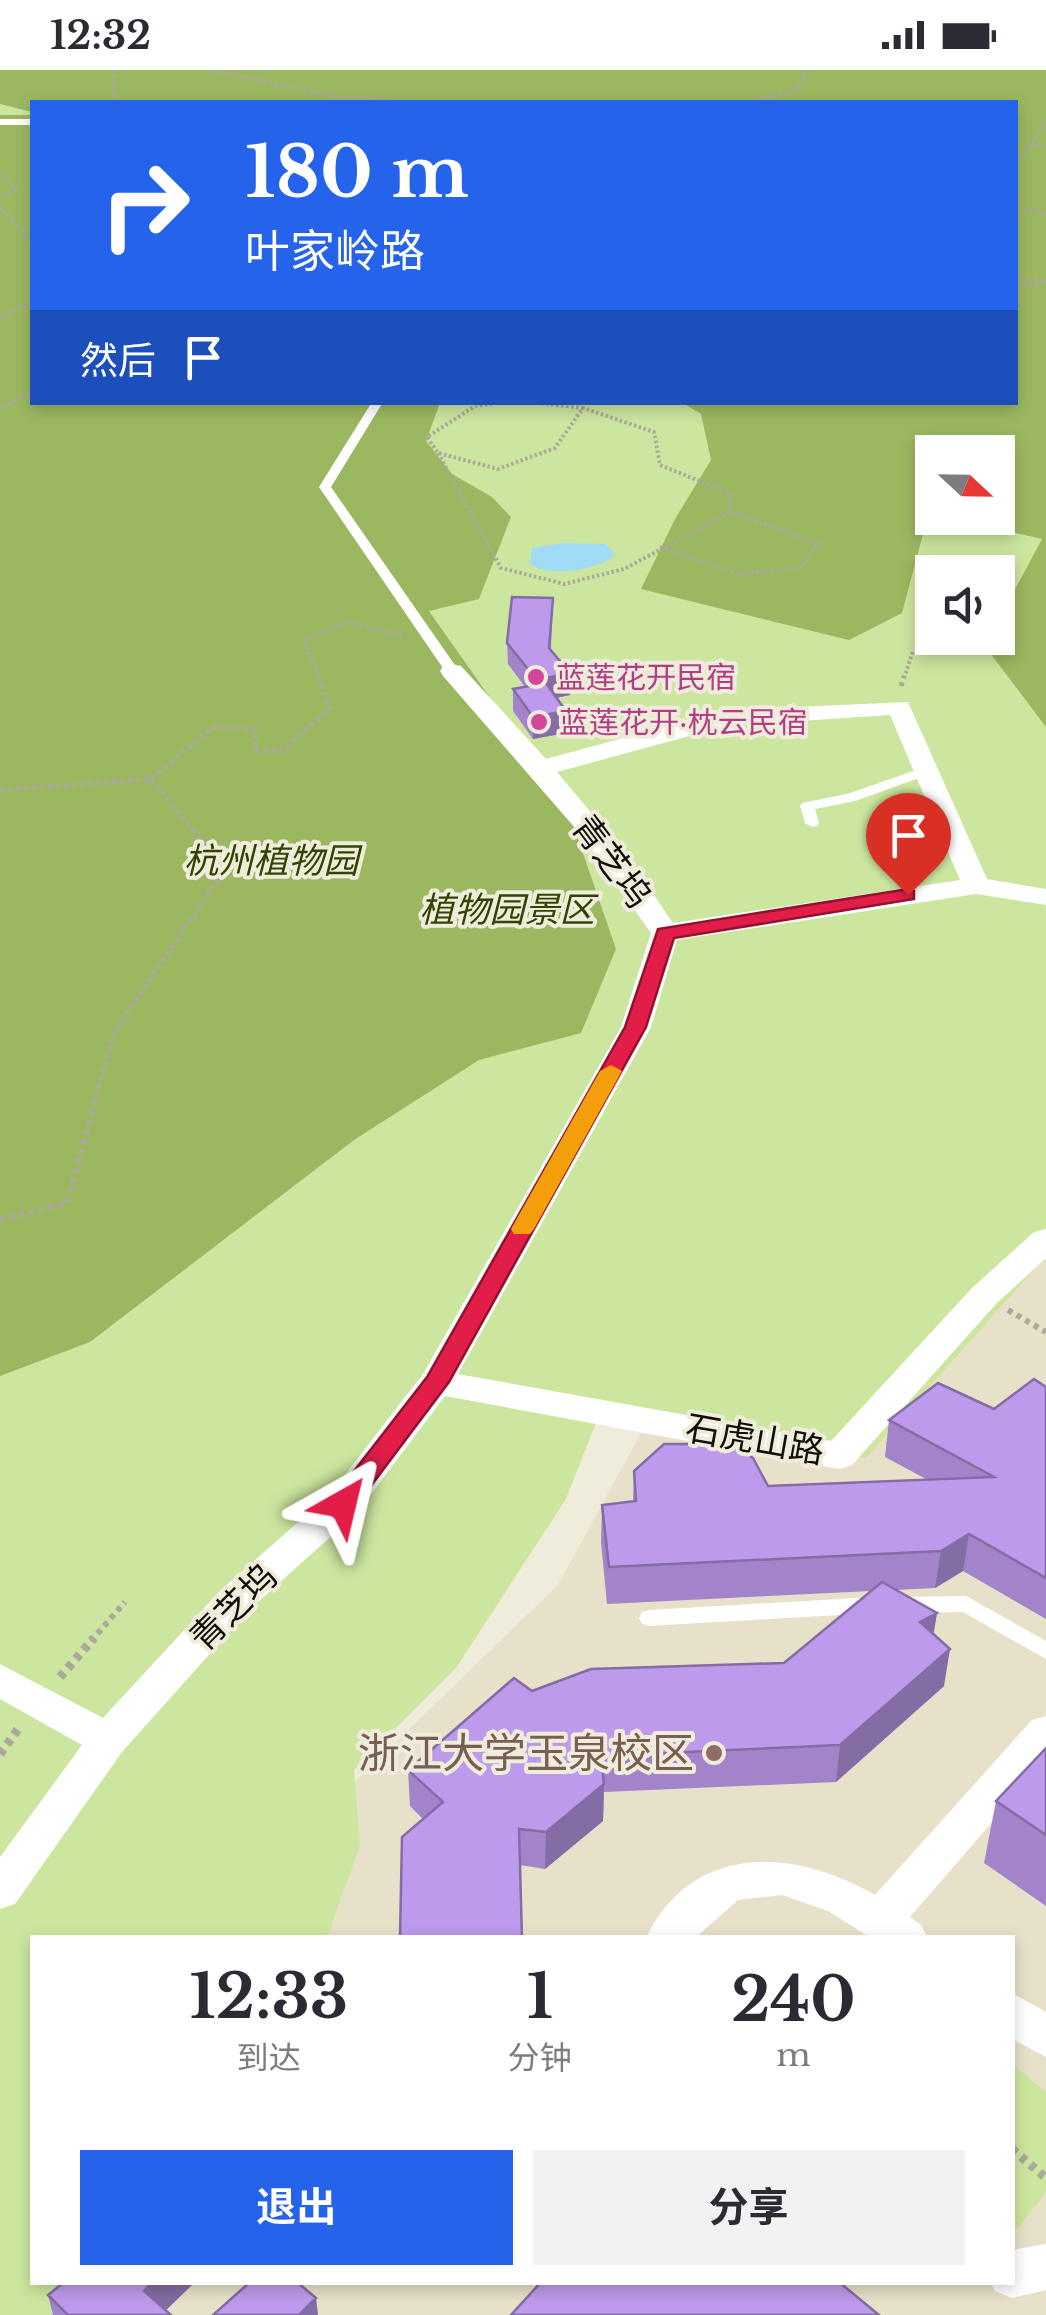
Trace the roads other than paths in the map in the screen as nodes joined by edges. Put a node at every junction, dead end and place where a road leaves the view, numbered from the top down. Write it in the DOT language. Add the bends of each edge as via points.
graph roads {
  1 [pos="0,122"];
  2 [pos="30,122"];
  3 [pos="376,405"];
  4 [pos="445,658"];
  5 [pos="540,769"];
  6 [pos="926,772"];
  7 [pos="812,823"];
  8 [pos="976,886"];
  9 [pos="1046,898"];
  10 [pos="665,933"];
  11 [pos="1046,1240"];
  12 [pos="436,1382"];
  13 [pos="649,1618"];
  14 [pos="1046,1652"];
  15 [pos="0,1680"];
  16 [pos="1046,1732"];
  17 [pos="108,1740"];
  18 [pos="0,1891"];
  19 [pos="894,1928"];
  20 [pos="670,1935"];
  21 [pos="1015,2015"];
  22 [pos="1046,2037"];
  23 [pos="1046,2267"];
  24 [pos="1015,2273"];
  1 -- 2 [label="lane"];
  3 -- 4 [label="lane" via="325,487"];
  4 -- 5 [label="street, 青芝坞"];
  5 -- 6 [label="street" via="726,718 899,707"];
  5 -- 10 [label="street, 青芝坞" via="639,890"];
  6 -- 7 [label="lane" via="808,806"];
  6 -- 8 [label="street"];
  8 -- 9 [label="street"];
  8 -- 10 [label="street"];
  10 -- 12 [label="street, 青芝坞" via="636,1027"];
  11 -- 12 [label="street, 石虎山路" via="984,1296 838,1456"];
  12 -- 17 [label="street, 青芝坞" via="343,1504 235,1600"];
  13 -- 14 [label="lane" via="966,1604"];
  15 -- 17 [label="street"];
  16 -- 19 [label="street"];
  17 -- 18 [label="street, 青芝坞"];
  19 -- 20 [label="street" via="808,1882 768,1876 730,1880 692,1905"];
  21 -- 22 [label="street"];
  23 -- 24 [label="street"];
}
